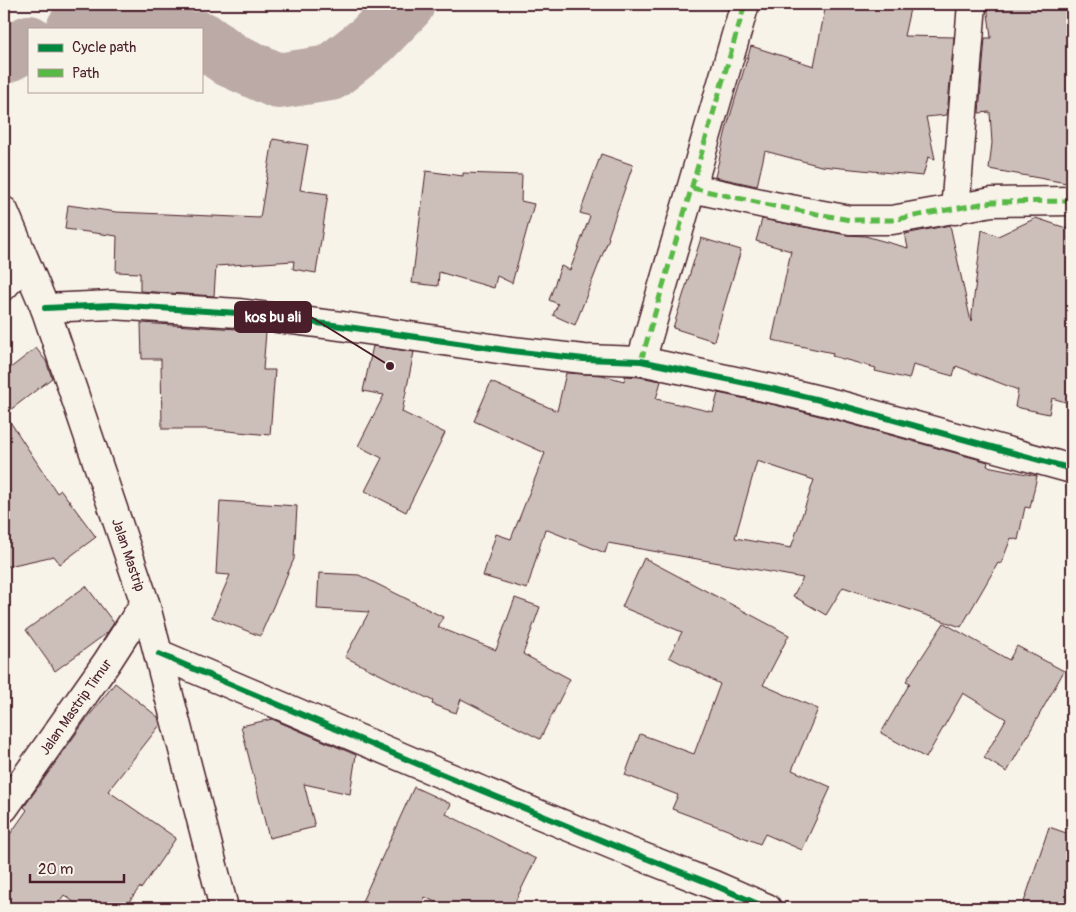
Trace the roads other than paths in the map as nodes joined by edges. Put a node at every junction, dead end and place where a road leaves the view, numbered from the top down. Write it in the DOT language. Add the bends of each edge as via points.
graph roads {
  1 [pos="744,4"];
  2 [pos="972,4"];
  3 [pos="692,188"];
  4 [pos="1072,201"];
  5 [pos="955,210"];
  6 [pos="4,211"];
  7 [pos="24,262"];
  8 [pos="4,286"];
  9 [pos="45,308"];
  10 [pos="641,362"];
  11 [pos="1072,469"];
  12 [pos="144,603"];
  13 [pos="159,654"];
  14 [pos="4,808"];
  15 [pos="224,908"];
  16 [pos="767,908"];
  1 -- 3 [label="street"];
  2 -- 5 [label="street"];
  3 -- 5 [label="street" via="850,220 892,220"];
  3 -- 10 [label="street"];
  4 -- 5 [label="street" via="992,202"];
  6 -- 7 [label="street, Jalan Mastrip"];
  7 -- 8 [label="street"];
  7 -- 9 [label="street, Jalan Mastrip"];
  9 -- 10 [label="street" via="112,305 238,313 512,351"];
  9 -- 12 [label="street, Jalan Mastrip"];
  10 -- 11 [label="street" via="836,404"];
  12 -- 13 [label="street, Jalan Mastrip"];
  12 -- 14 [label="street, Jalan Mastrip Timur" via="108,662"];
  13 -- 15 [label="street, Jalan Mastrip"];
  13 -- 16 [label="street" via="439,774"];
}
